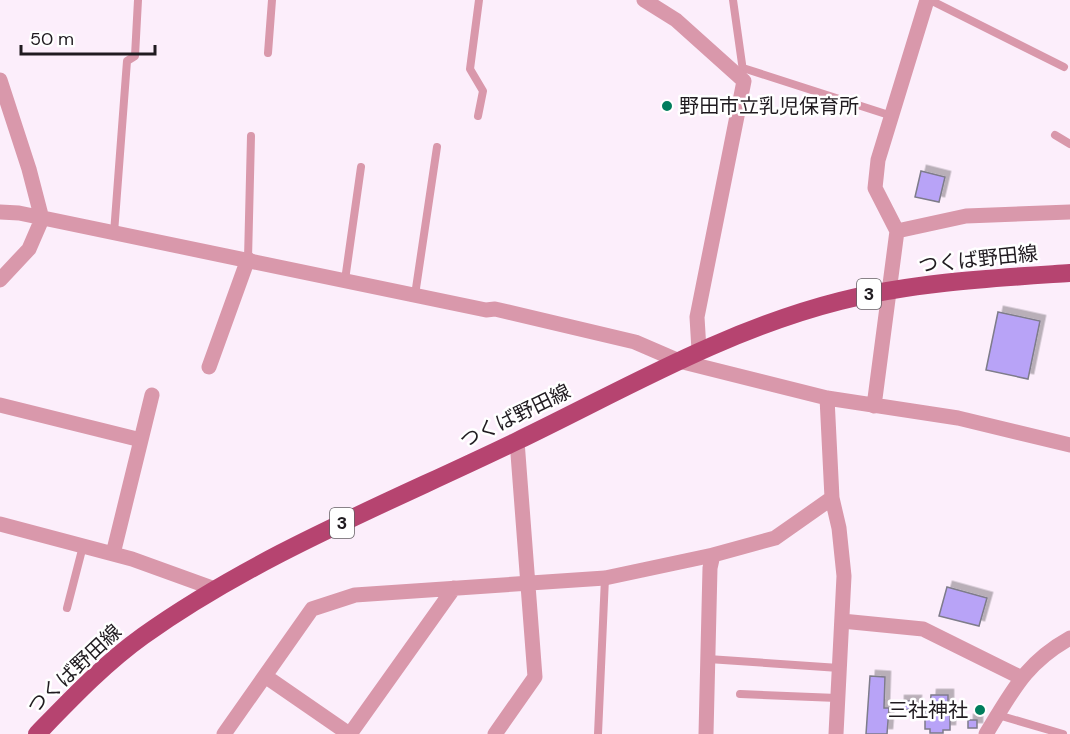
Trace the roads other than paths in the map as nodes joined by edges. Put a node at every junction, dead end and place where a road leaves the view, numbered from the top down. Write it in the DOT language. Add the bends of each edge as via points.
graph roads {
  1 [pos="138,0"];
  2 [pos="272,0"];
  3 [pos="479,0"];
  4 [pos="644,0"];
  5 [pos="733,0"];
  6 [pos="928,0"];
  7 [pos="268,53"];
  8 [pos="1064,68"];
  9 [pos="743,75"];
  10 [pos="0,80"];
  11 [pos="478,116"];
  12 [pos="892,116"];
  13 [pos="1055,135"];
  14 [pos="251,136"];
  15 [pos="1070,144"];
  16 [pos="437,147"];
  17 [pos="361,167"];
  18 [pos="0,212"];
  19 [pos="1070,212"];
  20 [pos="42,219"];
  21 [pos="897,231"];
  22 [pos="114,233"];
  23 [pos="248,259"];
  24 [pos="1070,273"];
  25 [pos="0,280"];
  26 [pos="345,280"];
  27 [pos="891,291"];
  28 [pos="415,295"];
  29 [pos="699,350"];
  30 [pos="679,361"];
  31 [pos="209,367"];
  32 [pos="152,395"];
  33 [pos="827,398"];
  34 [pos="0,405"];
  35 [pos="874,406"];
  36 [pos="141,440"];
  37 [pos="517,441"];
  38 [pos="1070,445"];
  39 [pos="832,498"];
  40 [pos="0,524"];
  41 [pos="83,546"];
  42 [pos="113,554"];
  43 [pos="713,555"];
  44 [pos="604,578"];
  45 [pos="530,583"];
  46 [pos="454,588"];
  47 [pos="215,589"];
  48 [pos="68,608"];
  49 [pos="842,621"];
  50 [pos="1070,638"];
  51 [pos="708,659"];
  52 [pos="839,668"];
  53 [pos="265,675"];
  54 [pos="1020,677"];
  55 [pos="740,694"];
  56 [pos="837,698"];
  57 [pos="998,715"];
  58 [pos="37,734"];
  59 [pos="224,734"];
  60 [pos="350,734"];
  61 [pos="495,734"];
  62 [pos="598,734"];
  63 [pos="706,734"];
  64 [pos="836,734"];
  65 [pos="986,734"];
  66 [pos="1063,734"];
  1 -- 22 [label="lane" via="135,56 127,61"];
  2 -- 7 [label="lane"];
  3 -- 11 [label="lane" via="471,69 483,91"];
  4 -- 9 [label="street" via="676,20"];
  5 -- 9 [label="lane"];
  6 -- 8 [label="lane"];
  6 -- 12 [label="street"];
  9 -- 12 [label="lane"];
  9 -- 29 [label="street" via="697,316"];
  10 -- 20 [label="street"];
  12 -- 21 [label="street" via="878,160 875,188"];
  13 -- 15 [label="lane"];
  14 -- 23 [label="lane"];
  16 -- 28 [label="lane"];
  17 -- 26 [label="lane"];
  18 -- 20 [label="street"];
  19 -- 21 [label="street" via="966,216"];
  20 -- 22 [label="street"];
  20 -- 25 [label="street" via="29,249"];
  21 -- 27 [label="street"];
  22 -- 23 [label="street"];
  23 -- 26 [label="street"];
  23 -- 31 [label="street"];
  24 -- 27 [label="main road, つくば野田線 / 3"];
  26 -- 28 [label="street"];
  27 -- 29 [label="main road, つくば野田線 / 3" via="805,310"];
  27 -- 35 [label="street"];
  28 -- 30 [label="street" via="581,328 635,342"];
  29 -- 30 [label="main road, つくば野田線 / 3"];
  30 -- 33 [label="street"];
  30 -- 37 [label="main road, つくば野田線 / 3"];
  32 -- 36 [label="street"];
  33 -- 35 [label="street"];
  33 -- 39 [label="street"];
  34 -- 36 [label="street"];
  35 -- 38 [label="street" via="958,418"];
  36 -- 42 [label="street"];
  37 -- 45 [label="street"];
  37 -- 47 [label="main road, つくば野田線 / 3"];
  39 -- 43 [label="street" via="775,538"];
  39 -- 49 [label="street" via="844,576"];
  40 -- 41 [label="street"];
  41 -- 42 [label="street"];
  41 -- 48 [label="lane"];
  42 -- 47 [label="street"];
  43 -- 44 [label="street"];
  43 -- 51 [label="street"];
  44 -- 45 [label="street"];
  44 -- 62 [label="lane"];
  45 -- 46 [label="street"];
  45 -- 61 [label="street" via="535,677"];
  46 -- 53 [label="street" via="355,595 312,609"];
  46 -- 60 [label="street"];
  47 -- 58 [label="main road, つくば野田線 / 3" via="106,665"];
  49 -- 52 [label="street"];
  49 -- 54 [label="street" via="923,629"];
  50 -- 54 [label="street" via="1051,648"];
  51 -- 52 [label="lane"];
  51 -- 63 [label="street"];
  52 -- 56 [label="street"];
  53 -- 59 [label="street"];
  53 -- 60 [label="street"];
  54 -- 57 [label="street"];
  55 -- 56 [label="lane"];
  56 -- 64 [label="street"];
  57 -- 65 [label="street"];
  57 -- 66 [label="lane"];
}
